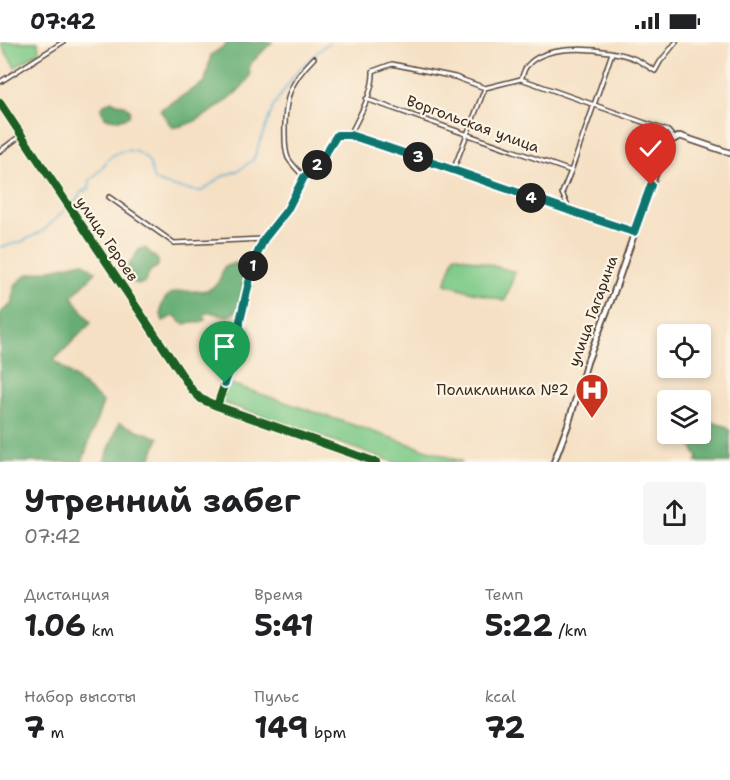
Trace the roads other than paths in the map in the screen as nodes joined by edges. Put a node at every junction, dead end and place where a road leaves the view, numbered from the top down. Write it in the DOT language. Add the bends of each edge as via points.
graph roads {
  1 [pos="63,42"];
  2 [pos="676,42"];
  3 [pos="612,53"];
  4 [pos="314,58"];
  5 [pos="521,79"];
  6 [pos="0,82"];
  7 [pos="485,88"];
  8 [pos="366,99"];
  9 [pos="0,103"];
  10 [pos="595,104"];
  11 [pos="350,135"];
  12 [pos="20,136"];
  13 [pos="467,136"];
  14 [pos="675,138"];
  15 [pos="0,151"];
  16 [pos="730,153"];
  17 [pos="453,168"];
  18 [pos="571,171"];
  19 [pos="304,177"];
  20 [pos="109,197"];
  21 [pos="570,211"];
  22 [pos="634,232"];
  23 [pos="264,239"];
  24 [pos="217,406"];
  25 [pos="376,462"];
  26 [pos="554,462"];
  1 -- 6 [label="street"];
  2 -- 3 [label="street" via="655,71 635,59"];
  3 -- 5 [label="street" via="581,48 558,50 527,65"];
  3 -- 10 [label="street"];
  4 -- 19 [label="street" via="293,84 284,114 289,159"];
  5 -- 7 [label="street"];
  5 -- 10 [label="street"];
  7 -- 8 [label="street" via="455,77 392,64 373,71"];
  7 -- 13 [label="street"];
  8 -- 11 [label="street"];
  8 -- 13 [label="street, Воргольская улица"];
  9 -- 12 [label="street, улица Героев"];
  10 -- 14 [label="street" via="668,131"];
  10 -- 18 [label="street"];
  11 -- 17 [label="street"];
  11 -- 19 [label="street" via="337,135 319,164"];
  12 -- 15 [label="street"];
  12 -- 24 [label="street, улица Героев" via="192,390"];
  13 -- 17 [label="street"];
  13 -- 18 [label="street, Воргольская улица"];
  14 -- 16 [label="street" via="680,136"];
  14 -- 22 [label="street, улица Гагарина" via="667,145"];
  17 -- 21 [label="street"];
  18 -- 21 [label="street" via="562,193"];
  19 -- 23 [label="street" via="287,210"];
  20 -- 23 [label="street" via="174,243"];
  21 -- 22 [label="street"];
  22 -- 26 [label="street, улица Гагарина"];
  23 -- 24 [label="street" via="254,261 238,344"];
  24 -- 25 [label="street"];
}
